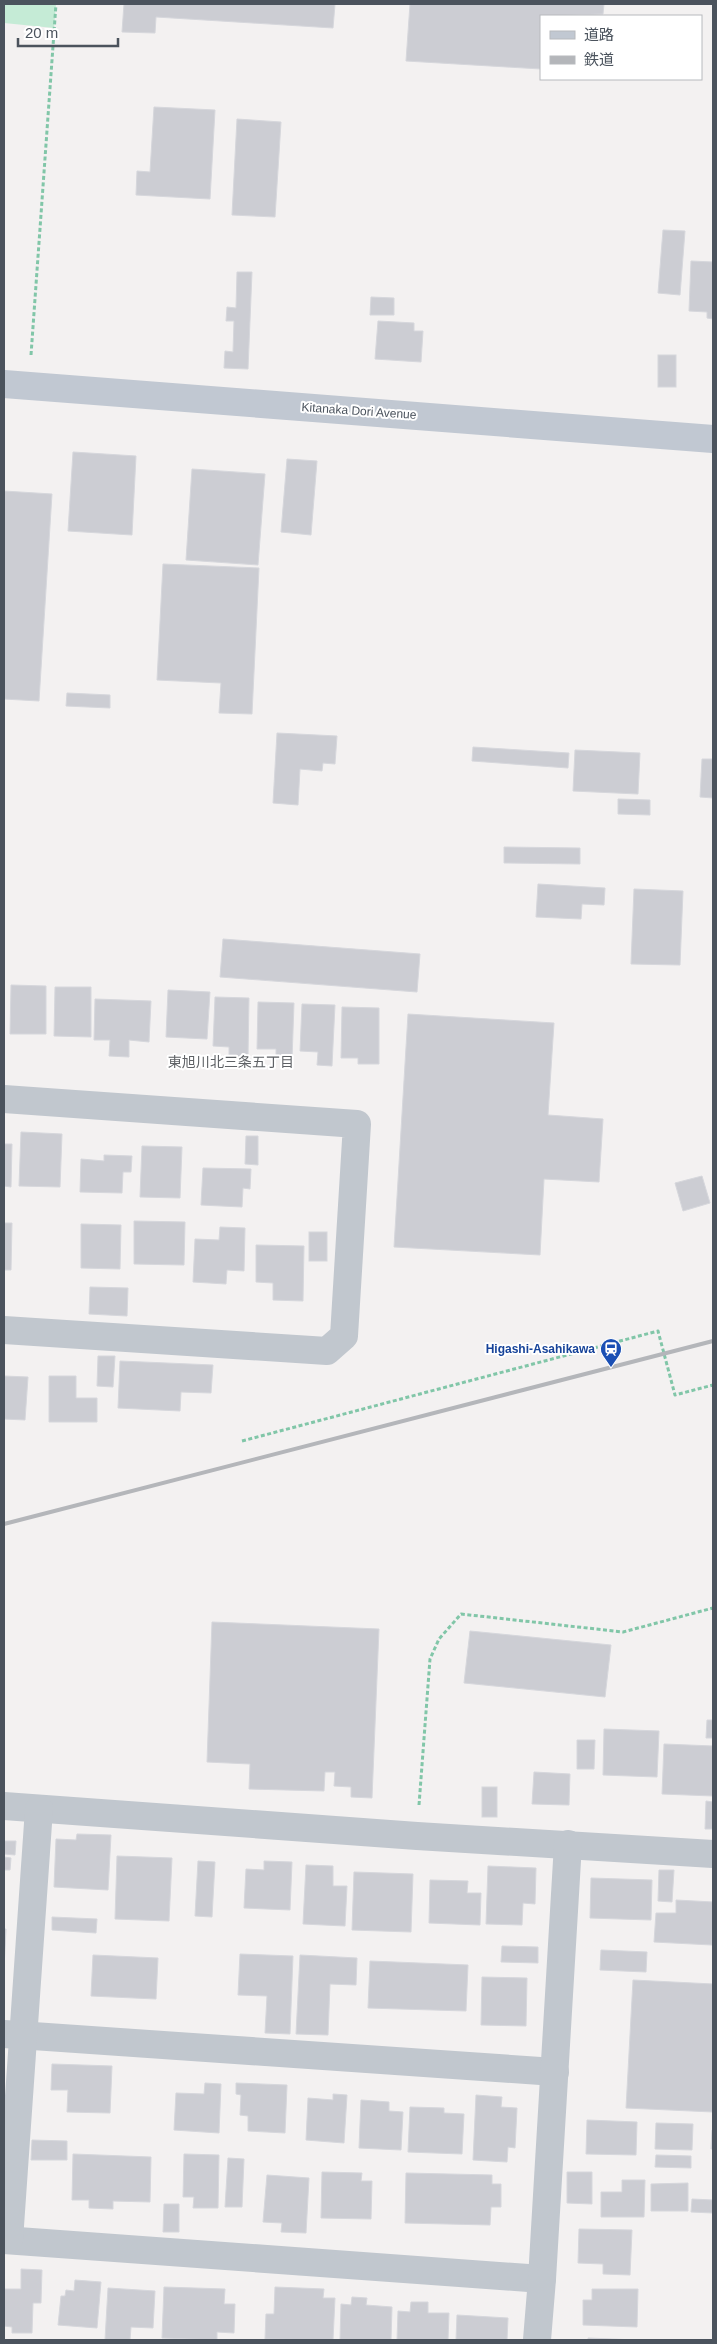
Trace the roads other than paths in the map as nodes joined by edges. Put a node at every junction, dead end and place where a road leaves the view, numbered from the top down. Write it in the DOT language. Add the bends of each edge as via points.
graph roads {
  1 [pos="4,384"];
  2 [pos="713,439"];
  3 [pos="4,1099"];
  4 [pos="4,1330"];
  5 [pos="4,1806"];
  6 [pos="39,1809"];
  7 [pos="568,1844"];
  8 [pos="713,1854"];
  9 [pos="13,2034"];
  10 [pos="555,2072"];
  11 [pos="6,2240"];
  12 [pos="542,2279"];
  13 [pos="536,2340"];
  1 -- 2 [label="street, Kitanaka Dori Avenue"];
  3 -- 4 [label="street" via="357,1124 344,1336 327,1351"];
  5 -- 6 [label="street"];
  6 -- 7 [label="street"];
  6 -- 9 [label="street"];
  7 -- 8 [label="street"];
  7 -- 10 [label="street"];
  9 -- 10 [label="street"];
  9 -- 11 [label="street"];
  10 -- 12 [label="street"];
  11 -- 12 [label="street"];
  12 -- 13 [label="street"];
}
